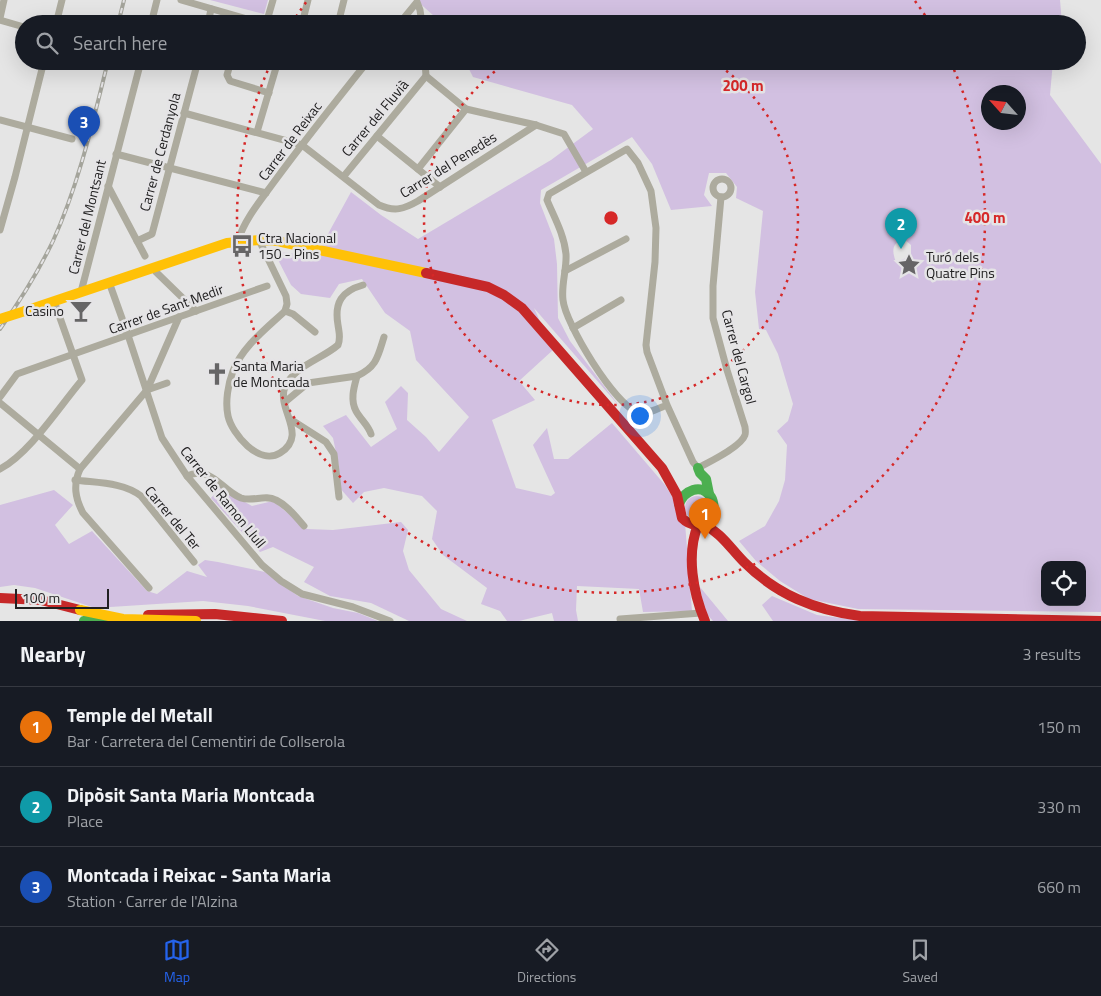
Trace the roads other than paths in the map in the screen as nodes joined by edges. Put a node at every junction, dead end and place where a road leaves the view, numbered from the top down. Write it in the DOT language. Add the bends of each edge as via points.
graph roads {
  1 [pos="4,0"];
  2 [pos="62,0"];
  3 [pos="157,0"];
  4 [pos="181,0"];
  5 [pos="273,0"];
  6 [pos="308,0"];
  7 [pos="344,0"];
  8 [pos="211,9"];
  9 [pos="58,15"];
  10 [pos="153,15"];
  11 [pos="210,15"];
  12 [pos="226,15"];
  13 [pos="268,15"];
  14 [pos="304,15"];
  15 [pos="340,15"];
  16 [pos="405,15"];
  17 [pos="421,15"];
  18 [pos="0,19"];
  19 [pos="15,24"];
  20 [pos="42,70"];
  21 [pos="139,70"];
  22 [pos="196,70"];
  23 [pos="228,70"];
  24 [pos="275,70"];
  25 [pos="361,70"];
  26 [pos="426,70"];
  27 [pos="426,76"];
  28 [pos="269,93"];
  29 [pos="466,109"];
  30 [pos="184,114"];
  31 [pos="0,120"];
  32 [pos="536,125"];
  33 [pos="28,127"];
  34 [pos="257,132"];
  35 [pos="377,136"];
  36 [pos="72,139"];
  37 [pos="302,145"];
  38 [pos="116,154"];
  39 [pos="169,167"];
  40 [pos="418,168"];
  41 [pos="586,172"];
  42 [pos="344,176"];
  43 [pos="108,186"];
  44 [pos="440,187"];
  45 [pos="266,193"];
  46 [pos="721,197"];
  47 [pos="1,226"];
  48 [pos="626,238"];
  49 [pos="259,240"];
  50 [pos="137,241"];
  51 [pos="238,241"];
  52 [pos="145,256"];
  53 [pos="565,271"];
  54 [pos="156,272"];
  55 [pos="108,282"];
  56 [pos="267,286"];
  57 [pos="363,286"];
  58 [pos="81,292"];
  59 [pos="622,300"];
  60 [pos="54,301"];
  61 [pos="196,311"];
  62 [pos="285,311"];
  63 [pos="179,317"];
  64 [pos="0,319"];
  65 [pos="573,328"];
  66 [pos="315,332"];
  67 [pos="128,335"];
  68 [pos="384,337"];
  69 [pos="73,355"];
  70 [pos="358,376"];
  71 [pos="167,383"];
  72 [pos="147,390"];
  73 [pos="0,397"];
  74 [pos="285,402"];
  75 [pos="0,403"];
  76 [pos="667,405"];
  77 [pos="290,419"];
  78 [pos="38,434"];
  79 [pos="372,434"];
  80 [pos="0,469"];
  81 [pos="80,469"];
  82 [pos="699,471"];
  83 [pos="187,476"];
  84 [pos="75,480"];
  85 [pos="672,484"];
  86 [pos="691,491"];
  87 [pos="709,494"];
  88 [pos="339,497"];
  89 [pos="679,504"];
  90 [pos="713,512"];
  91 [pos="696,524"];
  92 [pos="304,526"];
  93 [pos="722,537"];
  94 [pos="194,562"];
  95 [pos="150,588"];
  96 [pos="0,598"];
  97 [pos="703,617"];
  98 [pos="620,619"];
  99 [pos="644,619"];
  100 [pos="84,621"];
  101 [pos="196,621"];
  102 [pos="282,621"];
  103 [pos="390,621"];
  104 [pos="1101,621"];
  1 -- 18 [label="street"];
  2 -- 9 [label="street"];
  3 -- 10 [label="street"];
  4 -- 8 [label="street"];
  5 -- 13 [label="street"];
  6 -- 14 [label="street"];
  7 -- 15 [label="street"];
  8 -- 11 [label="street"];
  8 -- 12 [label="street"];
  16 -- 17 [label="street" via="416,2"];
  18 -- 19 [label="street"];
  20 -- 33 [label="street"];
  21 -- 38 [label="street, Carrer del Montsant"];
  22 -- 30 [label="street, Carrer de Cerdanyola"];
  23 -- 28 [label="street" via="230,81"];
  24 -- 28 [label="street"];
  25 -- 37 [label="street, Carrer de Reixac"];
  26 -- 27 [label="street"];
  27 -- 29 [label="street"];
  27 -- 35 [label="street, Carrer del Fluvià"];
  28 -- 34 [label="street"];
  29 -- 32 [label="street"];
  29 -- 40 [label="street"];
  30 -- 34 [label="street, Carrer del Penedès"];
  30 -- 39 [label="street, Carrer de Cerdanyola"];
  31 -- 33 [label="street"];
  32 -- 41 [label="street" via="564,134"];
  32 -- 44 [label="street, Carrer del Penedès"];
  33 -- 36 [label="street"];
  33 -- 47 [label="street"];
  34 -- 37 [label="street, Carrer del Penedès"];
  35 -- 40 [label="street"];
  35 -- 42 [label="street, Carrer del Fluvià"];
  37 -- 42 [label="street, Carrer del Penedès"];
  37 -- 45 [label="street, Carrer de Reixac"];
  38 -- 39 [label="street"];
  38 -- 43 [label="street, Carrer del Montsant" via="106,172"];
  39 -- 45 [label="street"];
  39 -- 50 [label="street, Carrer de Cerdanyola" via="152,234"];
  40 -- 44 [label="street"];
  41 -- 53 [label="street" via="549,194 547,200 563,236"];
  41 -- 76 [label="street" via="627,149 638,163 651,191 656,228 655,262 646,346"];
  42 -- 44 [label="street, Carrer del Penedès" via="379,205 389,209 406,208"];
  43 -- 50 [label="street"];
  43 -- 58 [label="street, Carrer del Montsant"];
  45 -- 51 [label="street, Carrer de Reixac" via="242,229"];
  46 -- 82 [label="street, Carrer del Cargol" via="713,318 746,435 741,442"];
  48 -- 53 [label="street"];
  49 -- 51 [label="main road"];
  49 -- 62 [label="street" via="286,296"];
  49 -- 85 [label="main road" via="463,281 504,295 533,320 662,468"];
  50 -- 52 [label="street"];
  51 -- 55 [label="main road"];
  53 -- 65 [label="street" via="563,300"];
  54 -- 61 [label="street"];
  55 -- 58 [label="main road"];
  55 -- 67 [label="street, Carrer de Ramon Llull"];
  56 -- 61 [label="street, Carrer de Sant Medir"];
  57 -- 74 [label="street" via="346,292 339,301 340,342 291,377 283,394"];
  58 -- 60 [label="main road"];
  59 -- 65 [label="street"];
  60 -- 64 [label="main road, bridge"];
  60 -- 69 [label="street"];
  61 -- 63 [label="street, Carrer de Sant Medir"];
  62 -- 66 [label="street"];
  62 -- 77 [label="street" via="249,345 236,364 227,409 233,429 248,446 264,456 275,456 288,446 292,436"];
  63 -- 67 [label="street, Carrer de Sant Medir"];
  63 -- 72 [label="street"];
  65 -- 76 [label="street" via="592,363 630,408 639,413"];
  67 -- 69 [label="street, Carrer de Sant Medir"];
  67 -- 72 [label="street, Carrer de Ramon Llull"];
  68 -- 70 [label="street" via="373,365"];
  69 -- 73 [label="street, Carrer de Sant Medir" via="17,374"];
  69 -- 78 [label="street" via="82,380"];
  70 -- 74 [label="street" via="316,381 302,387"];
  70 -- 79 [label="street" via="353,390 354,406"];
  71 -- 72 [label="street"];
  72 -- 81 [label="street"];
  72 -- 83 [label="street, Carrer de Ramon Llull" via="162,438"];
  74 -- 77 [label="street"];
  75 -- 78 [label="street"];
  76 -- 82 [label="street"];
  77 -- 88 [label="street" via="326,442 334,454"];
  78 -- 80 [label="street" via="23,452"];
  78 -- 81 [label="street"];
  81 -- 84 [label="street"];
  82 -- 86 [label="main road"];
  82 -- 87 [label="main road" via="706,479"];
  83 -- 92 [label="street" via="197,473 210,476 241,498 274,498"];
  83 -- 103 [label="street, Carrer de Ramon Llull" via="262,566 281,581 302,594 353,607"];
  84 -- 94 [label="street, Carrer del Ter" via="132,490"];
  84 -- 95 [label="street" via="78,504 83,513"];
  85 -- 86 [label="main road"];
  85 -- 89 [label="main road"];
  86 -- 87 [label="main road" via="702,490"];
  86 -- 89 [label="main road" via="682,497"];
  87 -- 90 [label="main road"];
  89 -- 91 [label="main road" via="681,516"];
  90 -- 91 [label="main road" via="709,519"];
  90 -- 93 [label="main road"];
  91 -- 93 [label="main road" via="712,528"];
  91 -- 97 [label="main road" via="690,527 695,589"];
  93 -- 104 [label="main road" via="751,570 779,591 803,604 837,614"];
  96 -- 101 [label="main road, bridge" via="36,599 123,619"];
  97 -- 99 [label="street"];
  98 -- 99 [label="street"];
  100 -- 102 [label="main road" via="191,613"];
}
